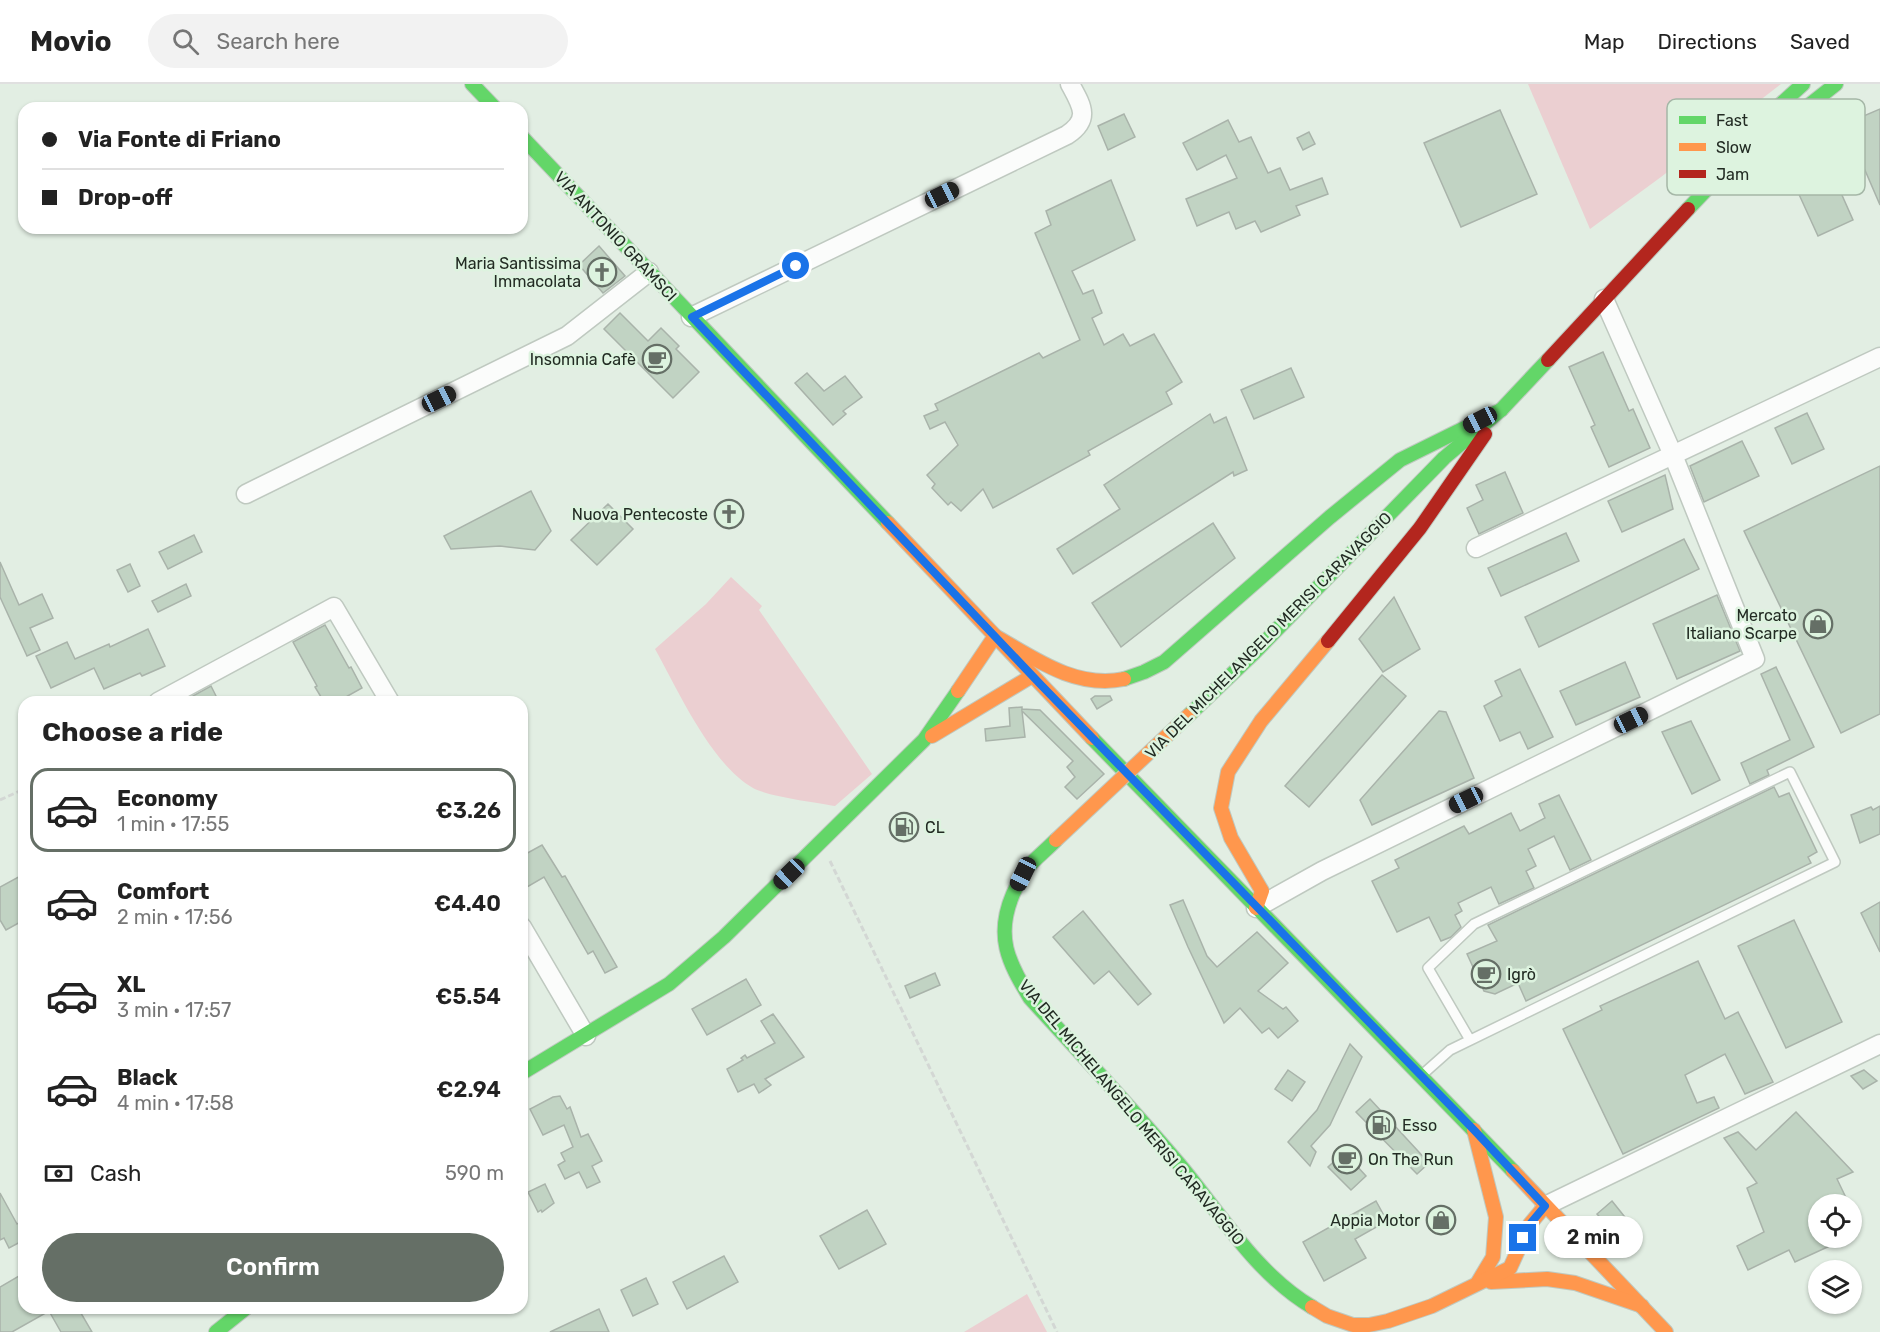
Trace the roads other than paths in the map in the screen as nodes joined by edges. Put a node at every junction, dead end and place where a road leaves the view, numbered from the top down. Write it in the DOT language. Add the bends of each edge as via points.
graph roads {
  1 [pos="472,84"];
  2 [pos="1070,84"];
  3 [pos="1803,84"];
  4 [pos="1836,84"];
  5 [pos="1786,99"];
  6 [pos="1817,99"];
  7 [pos="489,102"];
  8 [pos="528,143"];
  9 [pos="1702,195"];
  10 [pos="649,272"];
  11 [pos="1604,299"];
  12 [pos="692,317"];
  13 [pos="1880,357"];
  14 [pos="1500,410"];
  15 [pos="1673,455"];
  16 [pos="246,494"];
  17 [pos="1476,548"];
  18 [pos="995,636"];
  19 [pos="1032,675"];
  20 [pos="169,696"];
  21 [pos="386,696"];
  22 [pos="924,741"];
  23 [pos="1256,908"];
  24 [pos="528,937"];
  25 [pos="586,1036"];
  26 [pos="1470,1040"];
  27 [pos="1880,1044"];
  28 [pos="528,1070"];
  29 [pos="1421,1076"];
  30 [pos="1474,1130"];
  31 [pos="1545,1206"];
  32 [pos="1478,1282"];
  33 [pos="1642,1306"];
  34 [pos="238,1314"];
  35 [pos="216,1332"];
  36 [pos="1666,1332"];
  1 -- 7 [label="street"];
  2 -- 12 [label="street" via="1082,106 1083,117 1067,135"];
  3 -- 5 [label="street"];
  4 -- 6 [label="street"];
  8 -- 10 [label="street, VIA ANTONIO GRAMSCI"];
  9 -- 11 [label="street, VIA DEL MICHELANGELO MERISI CARAVAGGIO"];
  10 -- 12 [label="street, VIA ANTONIO GRAMSCI"];
  10 -- 16 [label="street" via="567,336"];
  11 -- 14 [label="street, VIA DEL MICHELANGELO MERISI CARAVAGGIO"];
  11 -- 15 [label="street"];
  12 -- 18 [label="street, VIA ANTONIO GRAMSCI"];
  13 -- 15 [label="street"];
  14 -- 18 [label="street" via="1400,460 1164,662 1143,673 1120,681 1093,681 1071,675"];
  14 -- 23 [label="street" via="1420,528 1261,721 1228,772 1221,808 1231,838 1262,891"];
  14 -- 32 [label="street, VIA DEL MICHELANGELO MERISI CARAVAGGIO, bridge" via="1444,458 1254,653 1023,874 1003,924 1005,946 1030,998 1181,1166 1247,1249 1295,1296 1321,1314 1355,1325 1383,1324"];
  15 -- 17 [label="street"];
  15 -- 23 [label="street" via="1755,659 1322,871"];
  18 -- 19 [label="street, VIA ANTONIO GRAMSCI"];
  18 -- 22 [label="street"];
  19 -- 22 [label="street"];
  19 -- 23 [label="street, VIA ANTONIO GRAMSCI"];
  20 -- 21 [label="street" via="334,607"];
  22 -- 25 [label="street" via="724,937 669,984"];
  23 -- 29 [label="street, VIA ANTONIO GRAMSCI"];
  24 -- 25 [label="street"];
  25 -- 28 [label="street"];
  26 -- 26 [label="lane" via="1835,862 1790,772 1474,924 1428,968"];
  26 -- 29 [label="lane" via="1450,1050"];
  27 -- 31 [label="street"];
  29 -- 30 [label="street, VIA ANTONIO GRAMSCI"];
  30 -- 31 [label="street, VIA ANTONIO GRAMSCI"];
  30 -- 32 [label="street" via="1496,1216 1493,1257"];
  31 -- 32 [label="street, VIA DEL MICHELANGELO MERISI CARAVAGGIO" via="1530,1224 1510,1268"];
  31 -- 33 [label="street, VIA ANTONIO GRAMSCI"];
  32 -- 33 [label="street" via="1529,1279 1575,1283"];
  33 -- 36 [label="street, VIA ANTONIO GRAMSCI"];
  34 -- 35 [label="street"];
}
